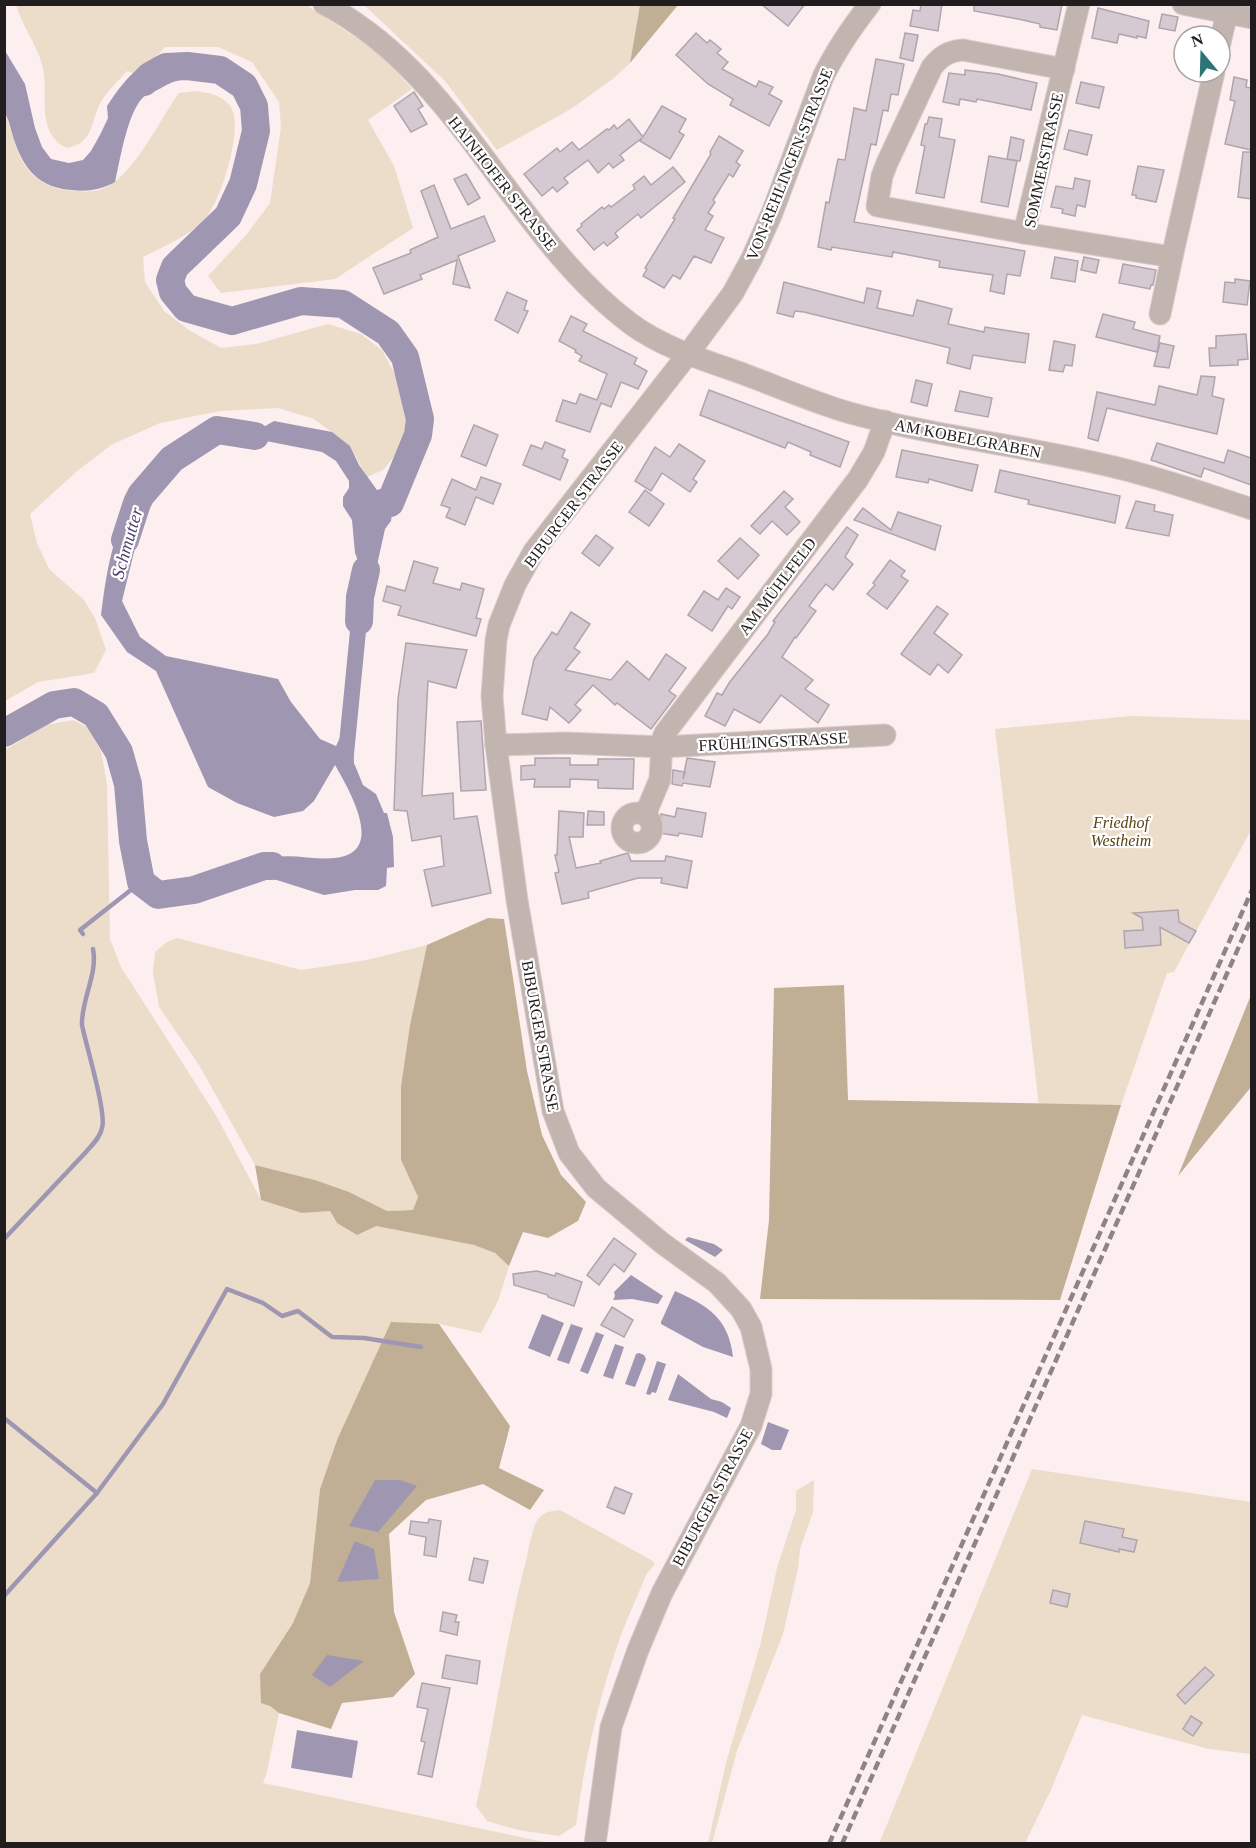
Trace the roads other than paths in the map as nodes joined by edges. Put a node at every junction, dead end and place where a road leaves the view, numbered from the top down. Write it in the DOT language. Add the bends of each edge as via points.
graph roads {
  1 [pos="324,4"];
  2 [pos="870,4"];
  3 [pos="1079,4"];
  4 [pos="1183,4"];
  5 [pos="1227,13"];
  6 [pos="1251,18"];
  7 [pos="1224,24"];
  8 [pos="1064,69"];
  9 [pos="1211,84"];
  10 [pos="1024,233"];
  11 [pos="1172,257"];
  12 [pos="1160,314"];
  13 [pos="688,354"];
  14 [pos="885,421"];
  15 [pos="1251,509"];
  16 [pos="885,735"];
  17 [pos="496,745"];
  18 [pos="662,747"];
  19 [pos="645,814"];
  20 [pos="595,1844"];
  1 -- 13 [label="street, HAINHOFER STRASSE" via="366,31 409,68 600,299 634,326"];
  2 -- 13 [label="street, VON-REHLINGEN-STRASSE" via="827,68 752,258 733,293"];
  3 -- 8 [label="street, SOMMERSTRASSE"];
  4 -- 5 [label="street"];
  5 -- 6 [label="street"];
  5 -- 7 [label="street"];
  8 -- 10 [label="street, SOMMERSTRASSE"];
  8 -- 10 [label="street" via="963,50 945,54 932,67 882,176 877,206"];
  9 -- 11 [label="street"];
  10 -- 11 [label="street, SOMMERSTRASSE"];
  11 -- 12 [label="street"];
  13 -- 14 [label="street, AM KOBELGRABEN" via="849,412"];
  13 -- 17 [label="street, BIBURGER STRASSE" via="534,551 515,585 496,640 492,696"];
  14 -- 15 [label="street, AM KOBELGRABEN" via="1114,467"];
  14 -- 18 [label="street, AM MÜHLFELD" via="874,452 858,479 671,723"];
  16 -- 18 [label="street, FRÜHLINGSTRASSE"];
  17 -- 18 [label="street, FRÜHLINGSTRASSE"];
  17 -- 20 [label="street, BIBURGER STRASSE" via="542,1050 553,1111 569,1153 596,1188 717,1283 741,1309 751,1327 761,1369 761,1394 751,1426 662,1593 611,1727"];
  18 -- 19 [label="street" via="660,779"];
}
